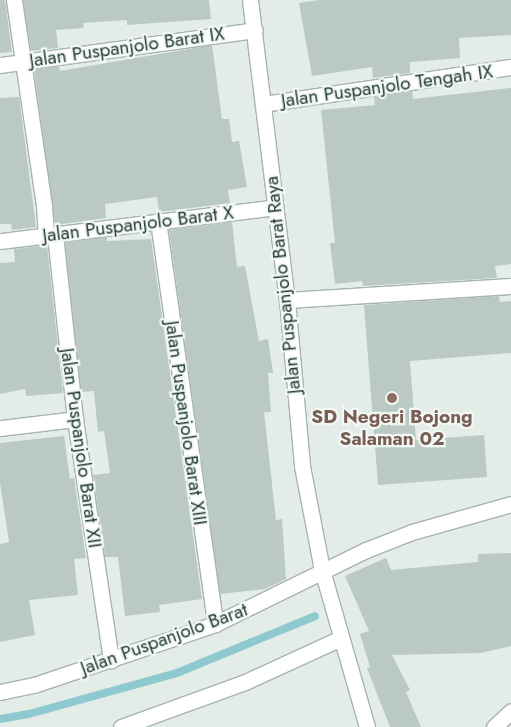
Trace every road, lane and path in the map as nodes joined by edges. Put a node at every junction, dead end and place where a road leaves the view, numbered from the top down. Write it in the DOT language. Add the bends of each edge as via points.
graph roads {
  1 [pos="14,0"];
  2 [pos="250,0"];
  3 [pos="255,30"];
  4 [pos="22,62"];
  5 [pos="0,65"];
  6 [pos="511,67"];
  7 [pos="263,104"];
  8 [pos="275,207"];
  9 [pos="158,221"];
  10 [pos="50,236"];
  11 [pos="0,241"];
  12 [pos="511,286"];
  13 [pos="287,300"];
  14 [pos="75,419"];
  15 [pos="0,428"];
  16 [pos="511,504"];
  17 [pos="322,570"];
  18 [pos="215,624"];
  19 [pos="339,639"];
  20 [pos="111,660"];
  21 [pos="0,692"];
  22 [pos="122,727"];
  23 [pos="366,727"];
  1 -- 4 [label="street, Jalan Puspanjolo Barat XII"];
  2 -- 3 [label="street, Jalan Puspanjolo Barat Raya"];
  3 -- 4 [label="street, Jalan Puspanjolo Barat IX"];
  3 -- 7 [label="street, Jalan Puspanjolo Barat Raya"];
  4 -- 5 [label="street, Jalan Puspanjolo Barat IX"];
  4 -- 10 [label="street, Jalan Puspanjolo Barat XII"];
  6 -- 7 [label="street, Jalan Puspanjolo Tengah IX"];
  7 -- 8 [label="street, Jalan Puspanjolo Barat Raya"];
  8 -- 9 [label="street, Jalan Puspanjolo Barat X"];
  8 -- 13 [label="street, Jalan Puspanjolo Barat Raya"];
  9 -- 10 [label="street, Jalan Puspanjolo Barat X"];
  9 -- 18 [label="street, Jalan Puspanjolo Barat XIII"];
  10 -- 11 [label="street, Jalan Puspanjolo Barat X"];
  10 -- 14 [label="street, Jalan Puspanjolo Barat XII"];
  12 -- 13 [label="street"];
  13 -- 17 [label="street, Jalan Puspanjolo Barat Raya" via="302,466"];
  14 -- 15 [label="street"];
  14 -- 20 [label="street, Jalan Puspanjolo Barat XII"];
  16 -- 17 [label="street, Jalan Puspanjolo Barat" via="412,532"];
  17 -- 18 [label="street, Jalan Puspanjolo Barat"];
  17 -- 19 [label="street, Jalan Puspanjolo Barat Raya"];
  18 -- 20 [label="street, Jalan Puspanjolo Barat"];
  19 -- 22 [label="street" via="245,682"];
  19 -- 23 [label="street, Jalan Puspanjolo Barat Raya"];
  20 -- 21 [label="street, Jalan Puspanjolo Barat" via="34,685"];
}
